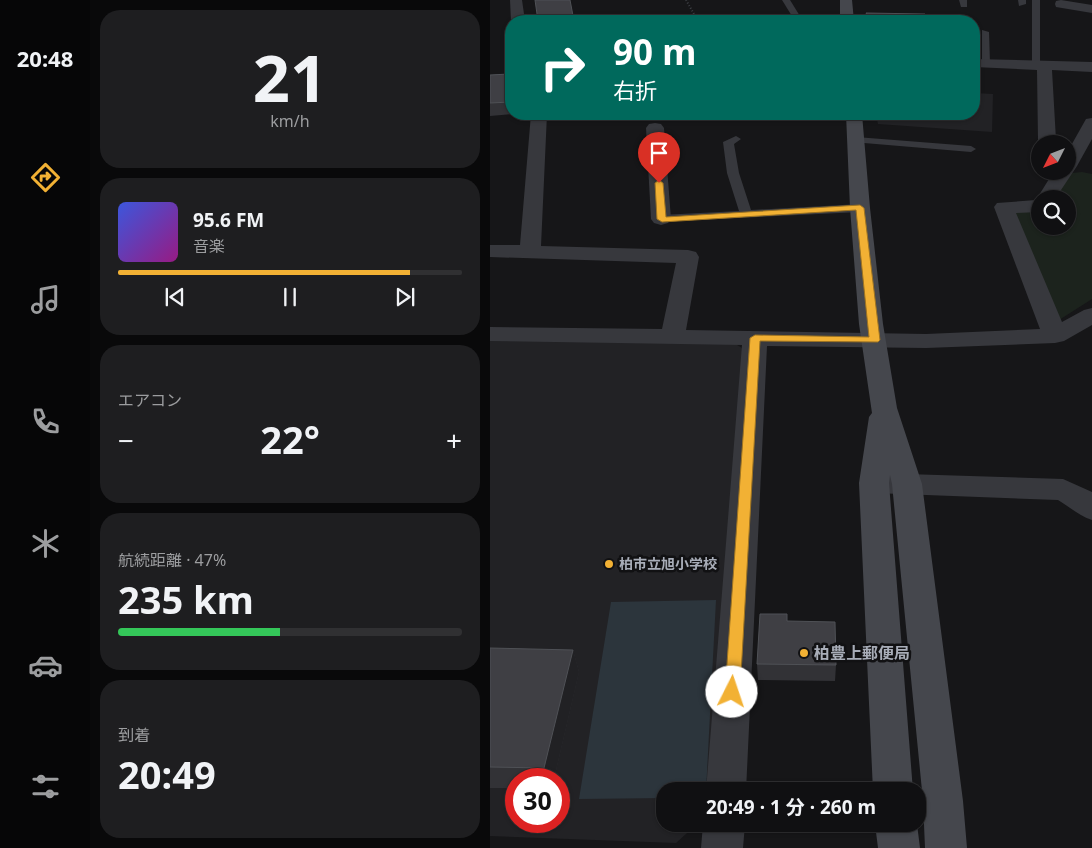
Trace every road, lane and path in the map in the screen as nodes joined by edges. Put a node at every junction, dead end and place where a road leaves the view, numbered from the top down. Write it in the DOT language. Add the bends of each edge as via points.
graph roads {
  1 [pos="516,0"];
  2 [pos="686,0"];
  3 [pos="786,0"];
  4 [pos="846,0"];
  5 [pos="1036,0"];
  6 [pos="1061,4"];
  7 [pos="1092,9"];
  8 [pos="517,15"];
  9 [pos="695,15"];
  10 [pos="795,15"];
  11 [pos="847,15"];
  12 [pos="985,32"];
  13 [pos="980,64"];
  14 [pos="1040,65"];
  15 [pos="1092,67"];
  16 [pos="539,120"];
  17 [pos="854,120"];
  18 [pos="1092,123"];
  19 [pos="655,128"];
  20 [pos="1047,135"];
  21 [pos="736,139"];
  22 [pos="856,140"];
  23 [pos="971,149"];
  24 [pos="1076,154"];
  25 [pos="1059,180"];
  26 [pos="1052,190"];
  27 [pos="1031,206"];
  28 [pos="860,208"];
  29 [pos="746,214"];
  30 [pos="662,219"];
  31 [pos="490,251"];
  32 [pos="530,251"];
  33 [pos="1092,315"];
  34 [pos="490,334"];
  35 [pos="1054,336"];
  36 [pos="673,337"];
  37 [pos="755,338"];
  38 [pos="874,340"];
  39 [pos="884,408"];
  40 [pos="874,483"];
  41 [pos="907,484"];
  42 [pos="1092,509"];
  43 [pos="727,782"];
  44 [pos="891,782"];
  45 [pos="723,832"];
  46 [pos="897,832"];
  47 [pos="722,848"];
  48 [pos="899,848"];
  49 [pos="946,848"];
  1 -- 8 [label="street"];
  2 -- 9 [label="path"];
  3 -- 10 [label="lane"];
  4 -- 11 [label="street"];
  5 -- 14 [label="lane"];
  6 -- 7 [label="street"];
  12 -- 13 [label="lane"];
  13 -- 14 [label="street"];
  14 -- 15 [label="street"];
  14 -- 20 [label="street"];
  16 -- 32 [label="street"];
  17 -- 22 [label="street"];
  18 -- 24 [label="street"];
  19 -- 30 [label="street"];
  21 -- 29 [label="lane" via="728,142 733,173"];
  22 -- 23 [label="lane"];
  22 -- 28 [label="street"];
  25 -- 26 [label="street"];
  27 -- 35 [label="street" via="1004,206"];
  28 -- 29 [label="lane"];
  28 -- 38 [label="street"];
  29 -- 30 [label="lane"];
  31 -- 32 [label="street"];
  32 -- 36 [label="street" via="688,257"];
  33 -- 35 [label="street"];
  34 -- 36 [label="street"];
  35 -- 38 [label="street"];
  36 -- 37 [label="street"];
  37 -- 38 [label="street"];
  37 -- 43 [label="street"];
  38 -- 39 [label="street"];
  39 -- 40 [label="street"];
  39 -- 41 [label="street"];
  40 -- 41 [label="street"];
  40 -- 44 [label="street"];
  41 -- 42 [label="street" via="1063,490"];
  41 -- 49 [label="street"];
  45 -- 47 [label="street"];
  46 -- 48 [label="street"];
}
